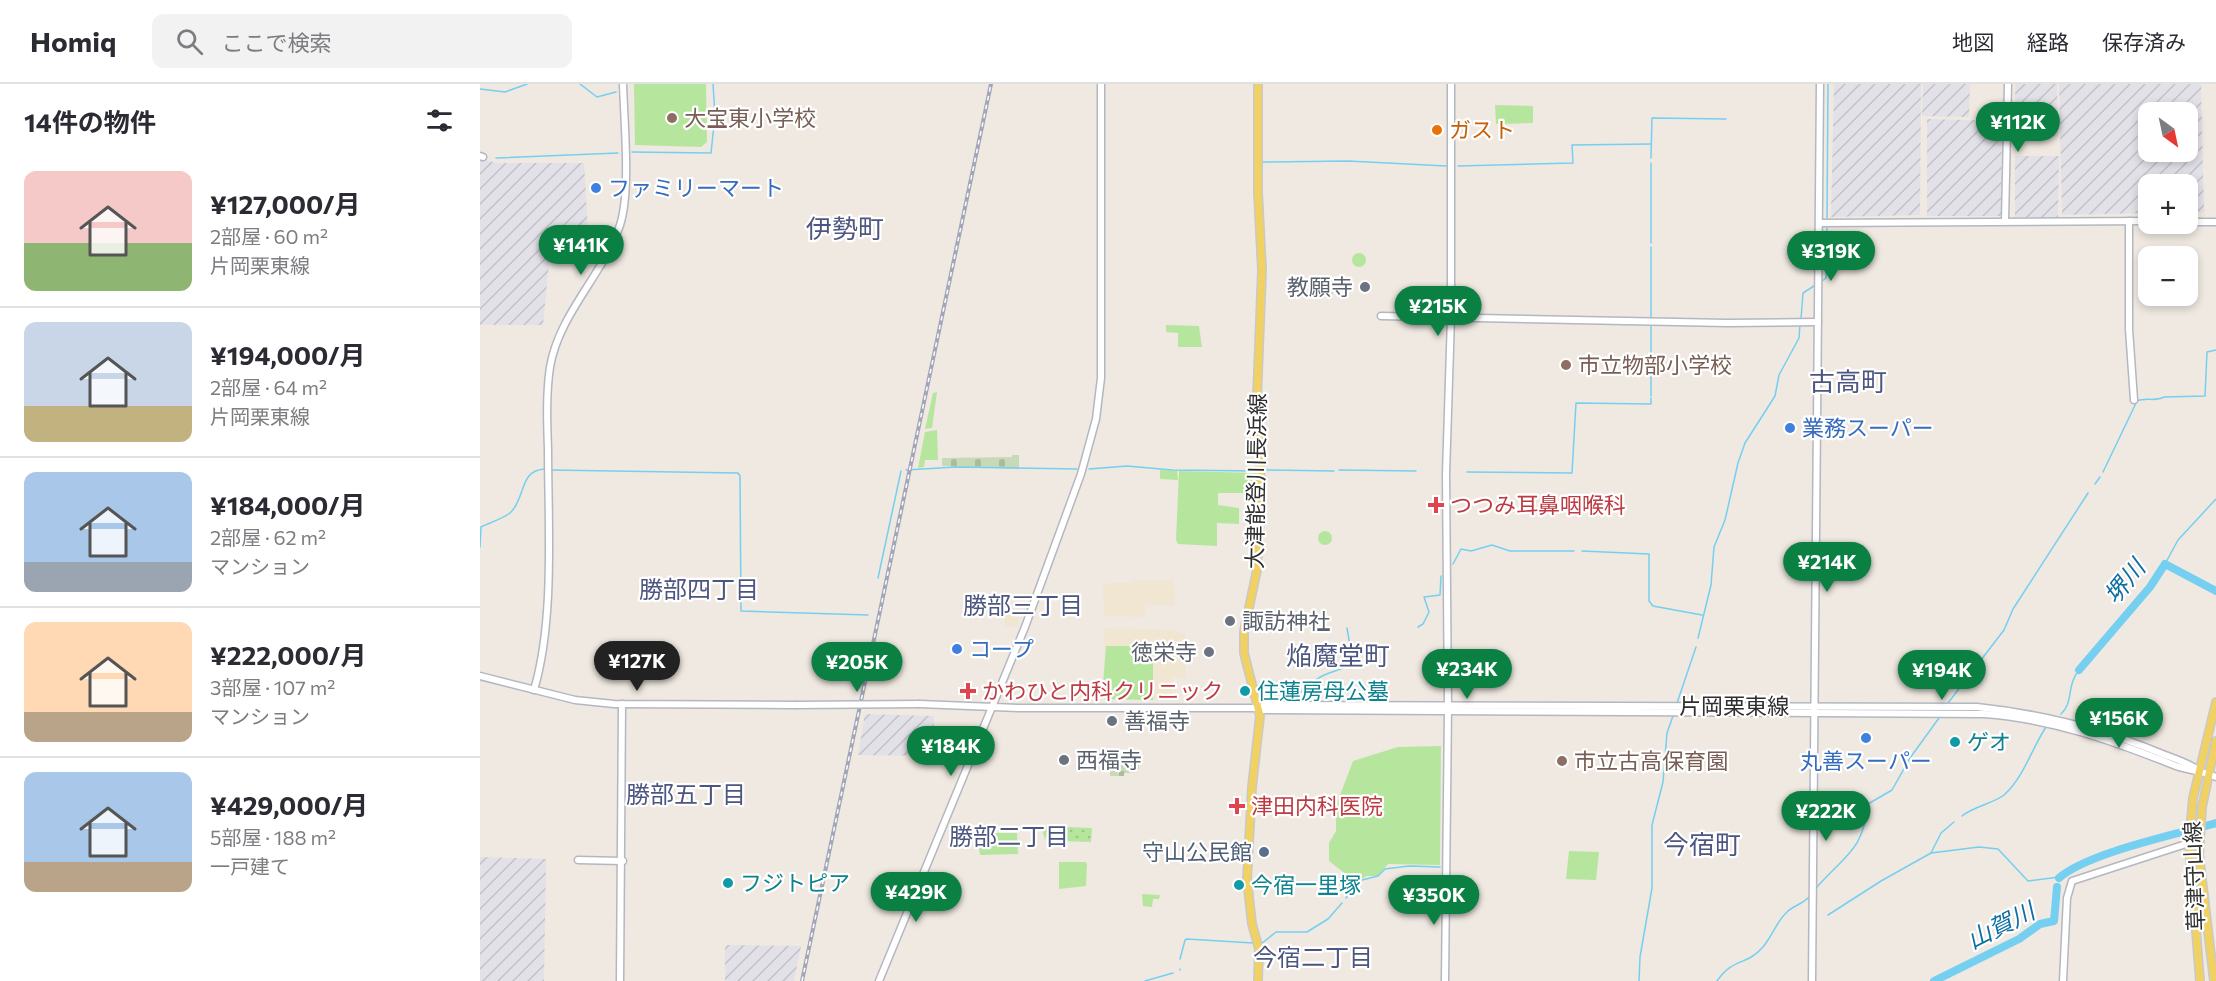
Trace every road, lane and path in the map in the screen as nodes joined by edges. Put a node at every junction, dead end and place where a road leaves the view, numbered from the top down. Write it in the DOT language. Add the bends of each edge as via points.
graph roads {
  1 [pos="624,84"];
  2 [pos="1101,84"];
  3 [pos="1258,84"];
  4 [pos="1451,84"];
  5 [pos="1820,84"];
  6 [pos="2008,84"];
  7 [pos="2006,221"];
  8 [pos="2129,221"];
  9 [pos="2138,221"];
  10 [pos="2198,222"];
  11 [pos="2216,222"];
  12 [pos="1819,223"];
  13 [pos="1381,316"];
  14 [pos="1451,317"];
  15 [pos="1818,322"];
  16 [pos="2134,400"];
  17 [pos="480,676"];
  18 [pos="534,690"];
  19 [pos="2216,702"];
  20 [pos="622,704"];
  21 [pos="994,706"];
  22 [pos="1259,708"];
  23 [pos="1448,710"];
  24 [pos="1672,710"];
  25 [pos="1815,710"];
  26 [pos="2216,741"];
  27 [pos="2199,771"];
  28 [pos="2208,773"];
  29 [pos="2216,777"];
  30 [pos="2189,843"];
  31 [pos="578,860"];
  32 [pos="623,861"];
  33 [pos="620,981"];
  34 [pos="879,981"];
  35 [pos="1258,981"];
  36 [pos="1445,981"];
  37 [pos="1812,981"];
  38 [pos="2063,981"];
  39 [pos="2200,981"];
  40 [pos="2214,981"];
  1 -- 18 [label="street" via="625,200 621,224 565,326 550,366 547,570 543,640"];
  2 -- 21 [label="street" via="1101,394 1081,474"];
  3 -- 22 [label="main road, 大津能登川長浜線" via="1262,275 1257,399 1261,490 1257,570 1246,613 1244,644"];
  4 -- 14 [label="street"];
  5 -- 12 [label="street"];
  6 -- 7 [label="street"];
  7 -- 8 [label="street"];
  7 -- 12 [label="street"];
  8 -- 9 [label="street"];
  8 -- 16 [label="street" via="2129,329"];
  10 -- 11 [label="street"];
  12 -- 15 [label="street"];
  13 -- 14 [label="street"];
  14 -- 15 [label="street" via="1727,324"];
  14 -- 23 [label="street" via="1446,474"];
  15 -- 25 [label="street"];
  17 -- 18 [label="street, 片岡栗東線"];
  18 -- 20 [label="street, 片岡栗東線" via="575,700"];
  19 -- 27 [label="main road, 草津守山線"];
  20 -- 21 [label="street, 片岡栗東線, bridge"];
  20 -- 32 [label="street"];
  21 -- 22 [label="street, 片岡栗東線"];
  21 -- 34 [label="street"];
  22 -- 23 [label="street, 片岡栗東線" via="1265,705"];
  22 -- 35 [label="main road, 大津能登川長浜線" via="1247,879 1258,949"];
  23 -- 24 [label="street, 片岡栗東線"];
  23 -- 36 [label="street"];
  24 -- 25 [label="street, 片岡栗東線"];
  24 -- 25 [label="street, 片岡栗東線" via="1680,705"];
  25 -- 27 [label="street, 片岡栗東線" via="1977,707 2027,713 2116,735"];
  25 -- 37 [label="street"];
  26 -- 28 [label="main road, 草津守山線"];
  27 -- 28 [label="street, 片岡栗東線"];
  27 -- 30 [label="main road, 草津守山線"];
  28 -- 29 [label="street, 片岡栗東線"];
  28 -- 40 [label="main road, 草津守山線" via="2199,854"];
  30 -- 38 [label="street" via="2072,881 2067,898"];
  30 -- 39 [label="main road, 草津守山線"];
  31 -- 32 [label="street"];
  32 -- 33 [label="street"];
}
